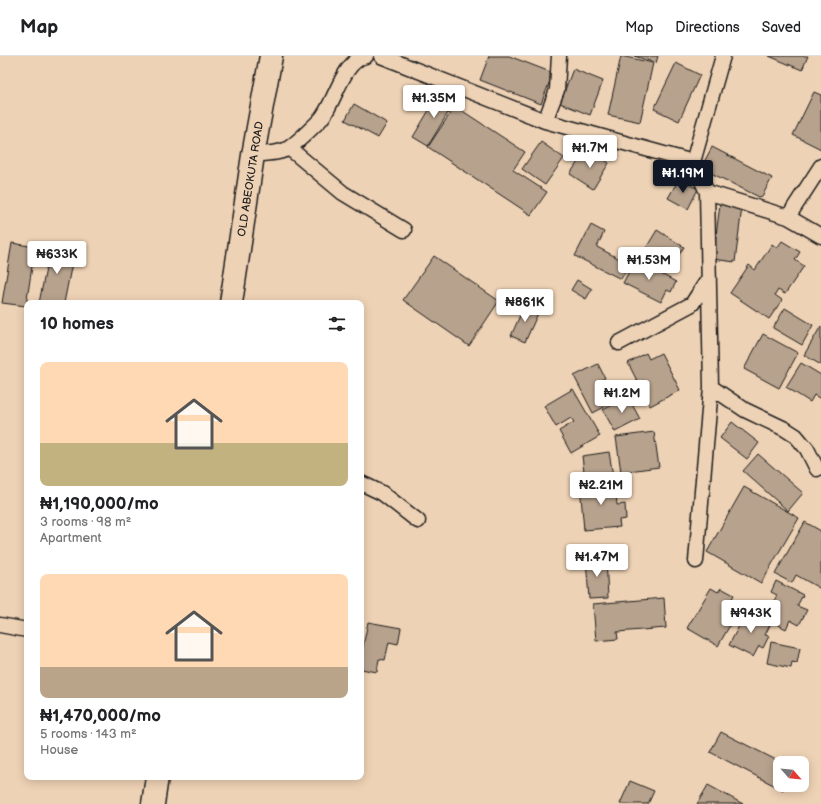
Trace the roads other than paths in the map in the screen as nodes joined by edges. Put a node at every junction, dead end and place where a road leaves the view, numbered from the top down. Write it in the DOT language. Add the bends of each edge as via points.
graph roads {
  1 [pos="271,56"];
  2 [pos="366,56"];
  3 [pos="381,56"];
  4 [pos="559,56"];
  5 [pos="722,56"];
  6 [pos="545,121"];
  7 [pos="289,148"];
  8 [pos="253,155"];
  9 [pos="693,162"];
  10 [pos="821,166"];
  11 [pos="707,192"];
  12 [pos="788,217"];
  13 [pos="404,230"];
  14 [pos="821,236"];
  15 [pos="708,278"];
  16 [pos="231,300"];
  17 [pos="619,343"];
  18 [pos="710,387"];
  19 [pos="817,469"];
  20 [pos="364,484"];
  21 [pos="418,521"];
  22 [pos="696,561"];
  23 [pos="0,625"];
  24 [pos="24,629"];
  25 [pos="157,780"];
  26 [pos="154,804"];
  1 -- 8 [label="highway, OLD ABEOKUTA ROAD"];
  2 -- 7 [label="street" via="359,57 347,71 322,118"];
  3 -- 6 [label="street"];
  4 -- 6 [label="street" via="557,90"];
  5 -- 9 [label="street"];
  6 -- 9 [label="street"];
  7 -- 8 [label="street"];
  7 -- 13 [label="street" via="343,193"];
  8 -- 16 [label="highway, OLD ABEOKUTA ROAD"];
  9 -- 11 [label="street"];
  10 -- 12 [label="street"];
  11 -- 12 [label="street"];
  11 -- 15 [label="street"];
  12 -- 14 [label="street"];
  15 -- 17 [label="street" via="692,304"];
  15 -- 18 [label="street"];
  18 -- 19 [label="street" via="745,410 796,436 807,449"];
  18 -- 22 [label="street"];
  20 -- 21 [label="street" via="382,493"];
  23 -- 24 [label="street"];
  25 -- 26 [label="highway"];
}
